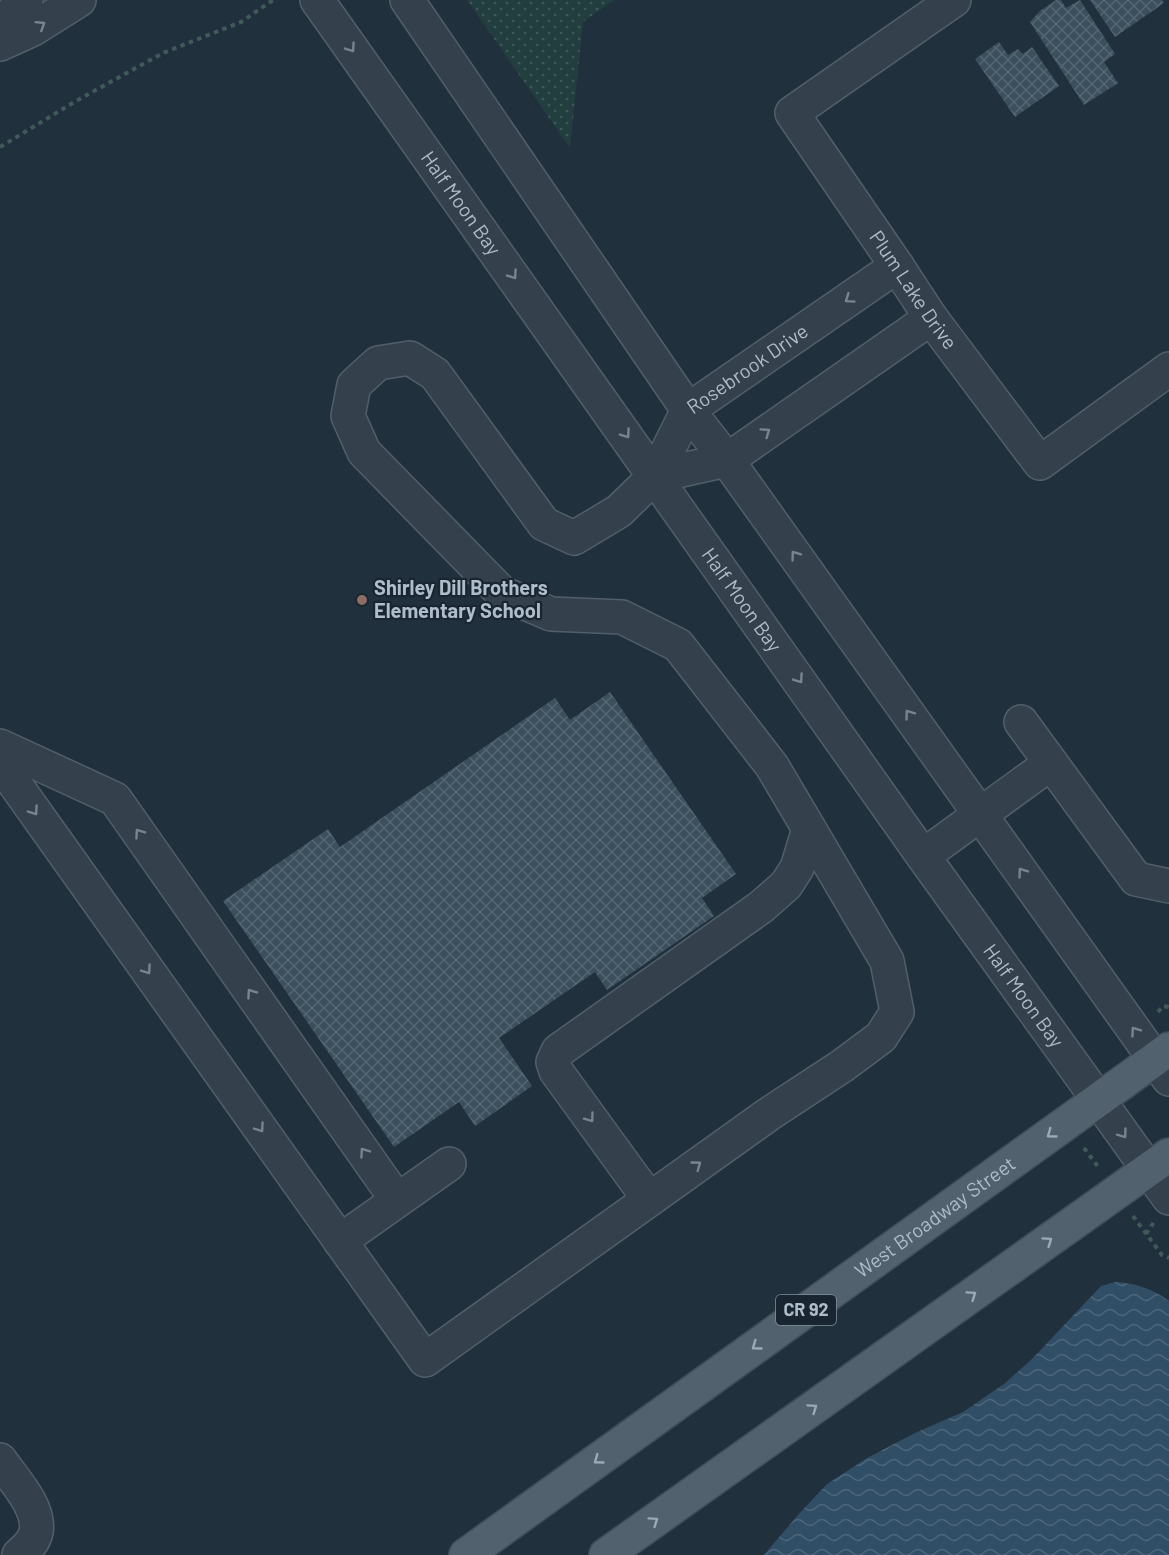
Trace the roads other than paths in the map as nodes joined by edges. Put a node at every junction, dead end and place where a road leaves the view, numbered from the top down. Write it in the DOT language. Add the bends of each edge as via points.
graph roads {
  1 [pos="26,0"];
  2 [pos="79,0"];
  3 [pos="317,0"];
  4 [pos="407,0"];
  5 [pos="954,0"];
  6 [pos="0,25"];
  7 [pos="0,44"];
  8 [pos="897,266"];
  9 [pos="931,318"];
  10 [pos="1169,369"];
  11 [pos="688,410"];
  12 [pos="727,460"];
  13 [pos="655,476"];
  14 [pos="1022,722"];
  15 [pos="0,746"];
  16 [pos="0,763"];
  17 [pos="1052,763"];
  18 [pos="981,814"];
  19 [pos="809,829"];
  20 [pos="923,856"];
  21 [pos="1169,886"];
  22 [pos="1164,1062"];
  23 [pos="1098,1100"];
  24 [pos="1159,1162"];
  25 [pos="448,1164"];
  26 [pos="1169,1198"];
  27 [pos="649,1199"];
  28 [pos="397,1200"];
  29 [pos="340,1241"];
  30 [pos="0,1460"];
  31 [pos="28,1544"];
  32 [pos="466,1555"];
  33 [pos="606,1555"];
  1 -- 6 [label="street"];
  7 -- 2 [label="street, one-way"];
  3 -- 13 [label="street, Half Moon Bay, one-way"];
  4 -- 11 [label="street"];
  5 -- 8 [label="street, Plum Lake Drive" via="792,113"];
  8 -- 9 [label="street, Plum Lake Drive"];
  8 -- 11 [label="street, Rosebrook Drive, one-way"];
  9 -- 10 [label="street, Plum Lake Drive" via="1040,463"];
  12 -- 9 [label="street, one-way"];
  11 -- 12 [label="street"];
  11 -- 13 [label="street, Rosebrook Drive"];
  12 -- 13 [label="street"];
  18 -- 12 [label="street, one-way"];
  13 -- 19 [label="street" via="618,511 574,538 544,524 435,374 410,358 378,363 354,385 348,416 364,452 502,593 551,614 622,616 678,645 772,766"];
  13 -- 20 [label="street, Half Moon Bay, one-way"];
  14 -- 17 [label="street"];
  28 -- 15 [label="street, one-way" via="115,799"];
  16 -- 29 [label="street, one-way"];
  17 -- 18 [label="street"];
  17 -- 21 [label="street" via="1136,879"];
  18 -- 20 [label="street"];
  22 -- 18 [label="street, one-way"];
  27 -- 19 [label="street, one-way" via="842,1066 880,1037 897,1012 887,961"];
  19 -- 27 [label="street, one-way" via="797,868 786,885 558,1052 553,1062"];
  20 -- 23 [label="street, Half Moon Bay"];
  22 -- 23 [label="main road, West Broadway Street / CR 92"];
  23 -- 24 [label="street, Half Moon Bay, one-way"];
  23 -- 32 [label="main road, West Broadway Street / CR 92, one-way"];
  24 -- 26 [label="street, Half Moon Bay"];
  33 -- 24 [label="main road, one-way"];
  25 -- 28 [label="street"];
  27 -- 29 [label="street" via="425,1360"];
  28 -- 29 [label="street"];
  30 -- 31 [label="street" via="36,1515"];
}
